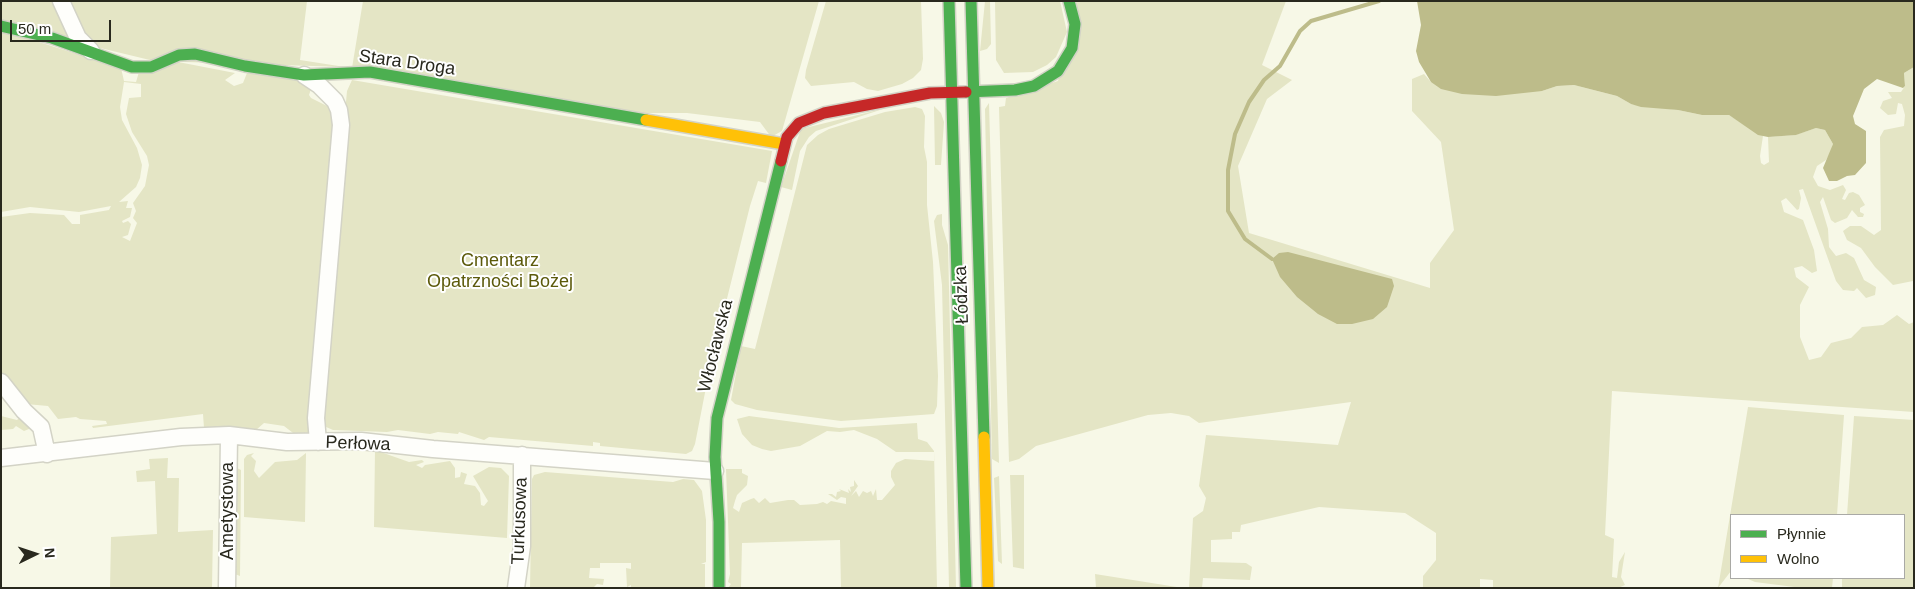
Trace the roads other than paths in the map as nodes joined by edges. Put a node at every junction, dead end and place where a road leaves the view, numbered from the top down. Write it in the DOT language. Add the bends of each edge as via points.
graph roads {
  1 [pos="61,1"];
  2 [pos="949,1"];
  3 [pos="971,1"];
  4 [pos="1069,1"];
  5 [pos="1,26"];
  6 [pos="99,56"];
  7 [pos="304,75"];
  8 [pos="951,92"];
  9 [pos="974,92"];
  10 [pos="784,144"];
  11 [pos="1,382"];
  12 [pos="229,434"];
  13 [pos="318,442"];
  14 [pos="47,454"];
  15 [pos="522,455"];
  16 [pos="1,458"];
  17 [pos="716,471"];
  18 [pos="227,588"];
  19 [pos="516,588"];
  20 [pos="719,588"];
  21 [pos="966,588"];
  22 [pos="988,588"];
  1 -- 6 [label="street" via="78,38"];
  2 -- 8 [label="street, Łódzka"];
  3 -- 9 [label="street, Łódzka"];
  4 -- 9 [label="street" via="1075,24 1074,37 1066,60 1058,71 1034,86"];
  5 -- 6 [label="street, Stara Droga" via="52,38"];
  6 -- 7 [label="street, Stara Droga" via="132,67 146,67 179,56 198,54 245,66"];
  7 -- 10 [label="street, Stara Droga" via="370,72"];
  7 -- 13 [label="street" via="335,101 341,125 316,418"];
  8 -- 9 [label="street"];
  8 -- 10 [label="street, Włocławska" via="824,113 799,123"];
  8 -- 21 [label="street, Łódzka"];
  9 -- 22 [label="street, Łódzka"];
  10 -- 17 [label="street, Włocławska" via="719,406"];
  11 -- 14 [label="street" via="41,427"];
  12 -- 13 [label="street, Perłowa" via="287,442"];
  12 -- 14 [label="street, Perłowa"];
  12 -- 18 [label="street, Ametystowa"];
  13 -- 15 [label="street, Perłowa" via="361,441"];
  14 -- 16 [label="street, Perłowa"];
  15 -- 17 [label="street, Perłowa"];
  15 -- 19 [label="street, Turkusowa" via="522,546"];
  17 -- 20 [label="street, Włocławska"];
}
